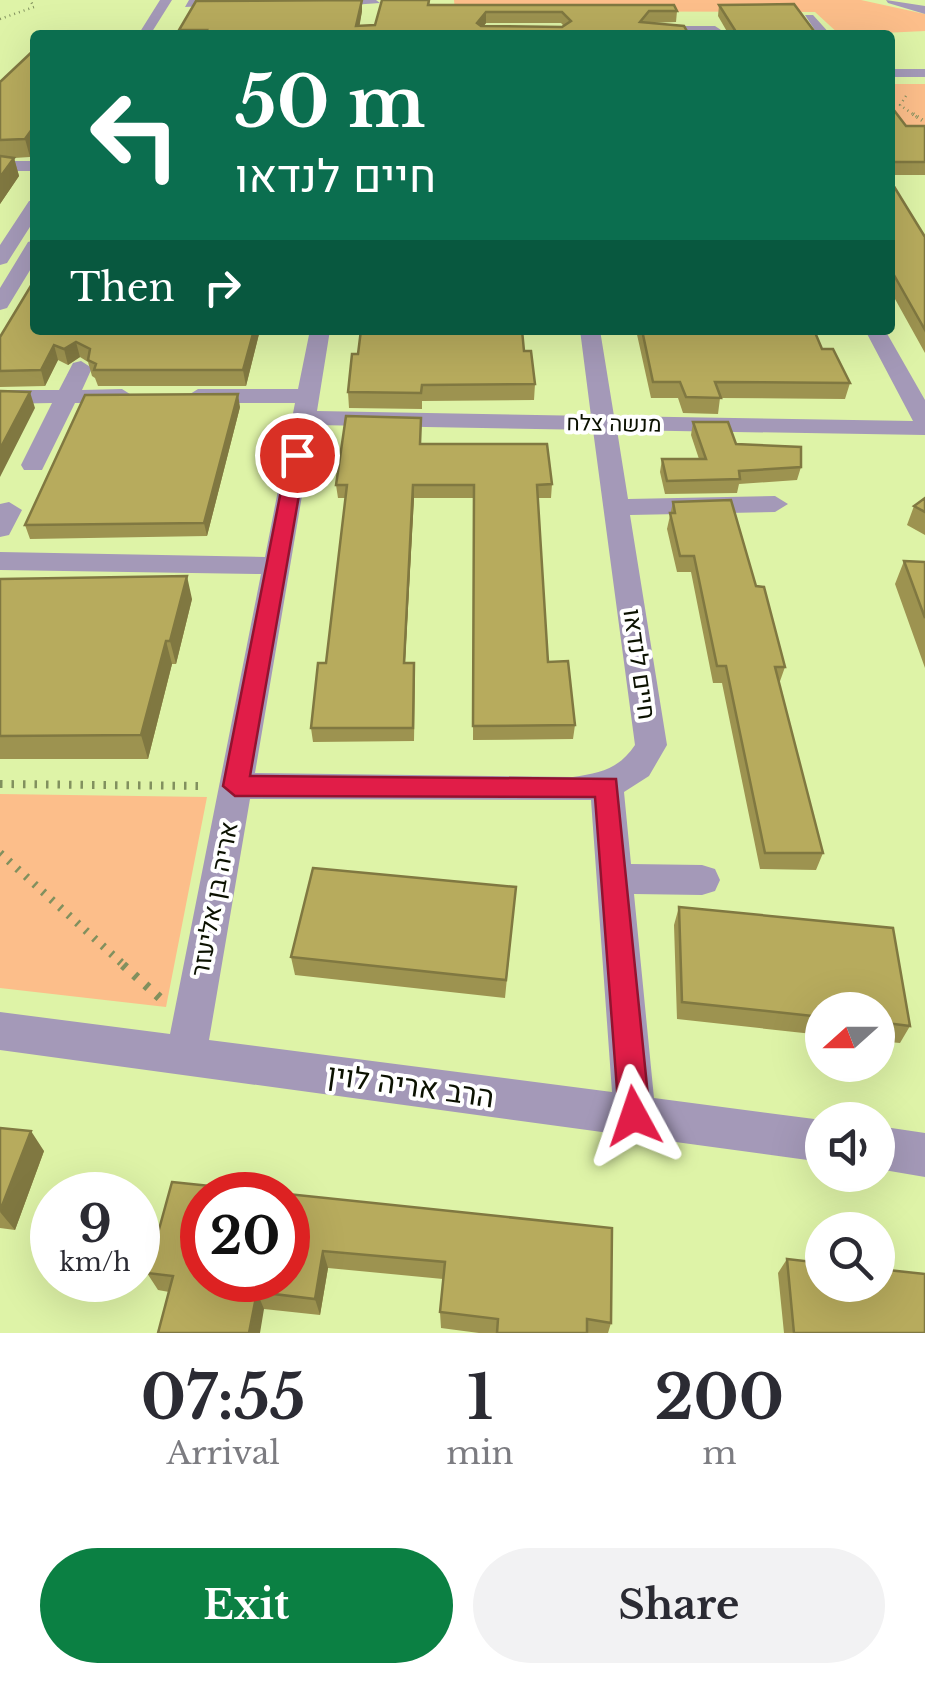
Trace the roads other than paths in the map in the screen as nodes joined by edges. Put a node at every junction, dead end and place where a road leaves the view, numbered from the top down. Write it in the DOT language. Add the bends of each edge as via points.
graph roads {
  1 [pos="166,0"];
  2 [pos="892,0"];
  3 [pos="186,2"];
  4 [pos="374,2"];
  5 [pos="244,4"];
  6 [pos="300,4"];
  7 [pos="925,10"];
  8 [pos="809,18"];
  9 [pos="370,19"];
  10 [pos="147,30"];
  11 [pos="166,30"];
  12 [pos="820,30"];
  13 [pos="923,73"];
  14 [pos="895,74"];
  15 [pos="0,166"];
  16 [pos="30,166"];
  17 [pos="30,214"];
  18 [pos="30,254"];
  19 [pos="0,259"];
  20 [pos="0,304"];
  21 [pos="319,335"];
  22 [pos="591,335"];
  23 [pos="878,335"];
  24 [pos="81,368"];
  25 [pos="0,396"];
  26 [pos="67,396"];
  27 [pos="142,396"];
  28 [pos="178,396"];
  29 [pos="306,407"];
  30 [pos="606,423"];
  31 [pos="925,425"];
  32 [pos="33,465"];
  33 [pos="774,504"];
  34 [pos="618,507"];
  35 [pos="0,561"];
  36 [pos="276,566"];
  37 [pos="235,786"];
  38 [pos="607,786"];
  39 [pos="615,880"];
  40 [pos="702,880"];
  41 [pos="0,1031"];
  42 [pos="188,1041"];
  43 [pos="634,1116"];
  44 [pos="805,1139"];
  45 [pos="895,1151"];
  46 [pos="925,1155"];
  1 -- 10 [label="street"];
  2 -- 7 [label="street"];
  3 -- 5 [label="street"];
  3 -- 11 [label="street"];
  4 -- 6 [label="street"];
  4 -- 9 [label="street"];
  8 -- 12 [label="street"];
  13 -- 14 [label="street"];
  15 -- 16 [label="street"];
  17 -- 19 [label="street"];
  18 -- 20 [label="street"];
  21 -- 29 [label="street, אריה בן אליעזר"];
  22 -- 30 [label="street, חיים לנדאו"];
  23 -- 31 [label="street, מנשה צלח"];
  24 -- 26 [label="street"];
  25 -- 26 [label="street"];
  26 -- 27 [label="street"];
  26 -- 32 [label="street"];
  28 -- 29 [label="street"];
  29 -- 30 [label="street, מנשה צלח"];
  29 -- 36 [label="street, אריה בן אליעזר"];
  30 -- 31 [label="street, מנשה צלח"];
  30 -- 34 [label="street, חיים לנדאו"];
  33 -- 34 [label="street"];
  34 -- 38 [label="street, חיים לנדאו" via="651,745 642,766"];
  35 -- 36 [label="street"];
  36 -- 37 [label="street, אריה בן אליעזר"];
  37 -- 38 [label="street"];
  37 -- 42 [label="street, אריה בן אליעזר"];
  38 -- 39 [label="street"];
  39 -- 40 [label="street"];
  39 -- 43 [label="street"];
  41 -- 42 [label="street, הרב אריה לוין"];
  42 -- 43 [label="street, הרב אריה לוין"];
  43 -- 44 [label="street, הרב אריה לוין"];
  45 -- 46 [label="street"];
}
